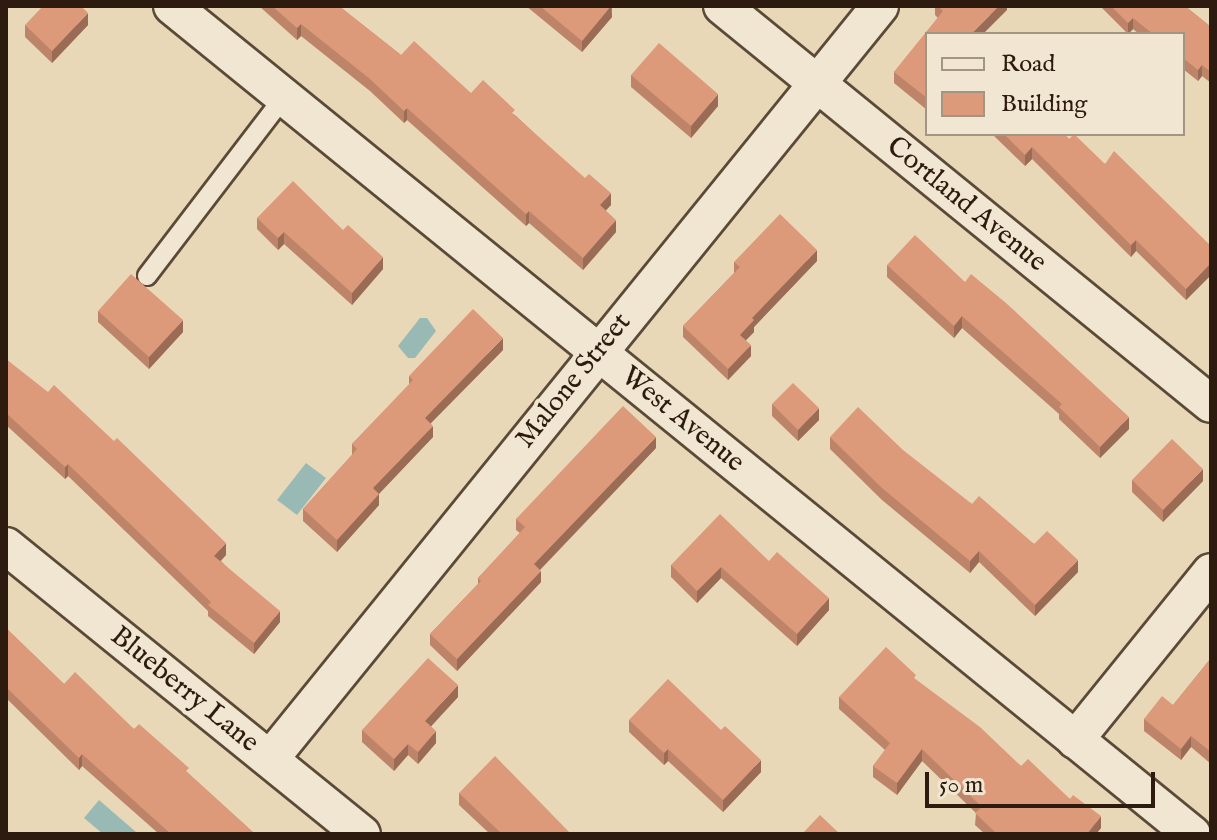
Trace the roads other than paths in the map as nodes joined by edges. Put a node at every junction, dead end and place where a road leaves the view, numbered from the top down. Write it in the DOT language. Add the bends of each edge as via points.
graph roads {
  1 [pos="172,6"];
  2 [pos="722,6"];
  3 [pos="880,6"];
  4 [pos="817,83"];
  5 [pos="284,97"];
  6 [pos="147,276"];
  7 [pos="598,352"];
  8 [pos="1211,404"];
  9 [pos="6,546"];
  10 [pos="1211,572"];
  11 [pos="1075,740"];
  12 [pos="270,759"];
  13 [pos="362,834"];
  14 [pos="1192,834"];
  1 -- 5 [label="street, West Avenue"];
  2 -- 4 [label="street, Cortland Avenue"];
  3 -- 4 [label="street, Malone Street"];
  4 -- 7 [label="street, Malone Street"];
  4 -- 8 [label="street, Cortland Avenue"];
  5 -- 6 [label="lane"];
  5 -- 7 [label="street, West Avenue"];
  7 -- 11 [label="street, West Avenue"];
  7 -- 12 [label="street, Malone Street"];
  9 -- 12 [label="street, Blueberry Lane"];
  10 -- 11 [label="street"];
  11 -- 14 [label="street, West Avenue"];
  12 -- 13 [label="street, Blueberry Lane"];
}
